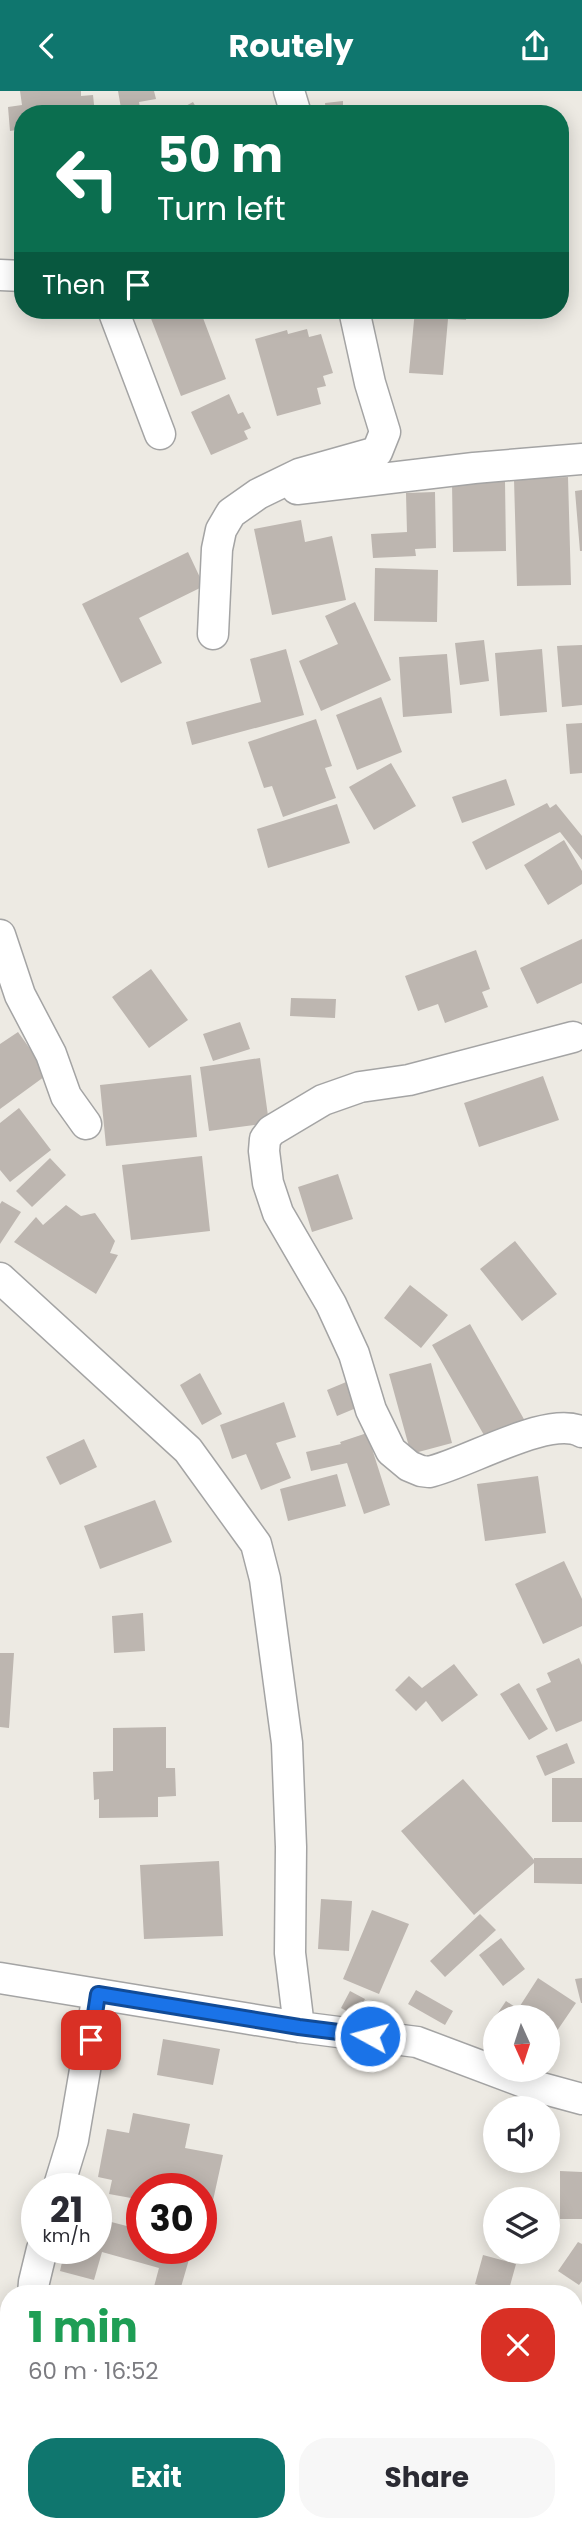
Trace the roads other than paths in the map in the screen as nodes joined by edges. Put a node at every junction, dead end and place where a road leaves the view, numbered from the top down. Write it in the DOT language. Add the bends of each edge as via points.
graph roads {
  1 [pos="116,319"];
  2 [pos="356,319"];
  3 [pos="160,434"];
  4 [pos="582,459"];
  5 [pos="258,494"];
  6 [pos="213,634"];
  7 [pos="0,935"];
  8 [pos="573,1037"];
  9 [pos="86,1124"];
  10 [pos="0,1278"];
  11 [pos="582,1432"];
  12 [pos="0,1978"];
  13 [pos="98,1994"];
  14 [pos="299,2027"];
  15 [pos="582,2099"];
  16 [pos="63,2173"];
  17 [pos="39,2264"];
  18 [pos="35,2285"];
  1 -- 3 [label="street"];
  2 -- 5 [label="street" via="385,432 381,448 371,456 299,474"];
  4 -- 5 [label="street"];
  5 -- 6 [label="street" via="231,513 221,530"];
  7 -- 9 [label="street" via="20,995 51,1054 66,1096"];
  8 -- 11 [label="street" via="409,1080 360,1087 323,1100 271,1131 264,1151 278,1213 331,1304 391,1451 409,1466 429,1472 538,1431 570,1427"];
  10 -- 14 [label="street" via="188,1450 256,1544 265,1579 287,1743 290,1952"];
  12 -- 13 [label="street"];
  13 -- 14 [label="street"];
  13 -- 16 [label="street" via="76,2126"];
  14 -- 15 [label="street" via="417,2042"];
  17 -- 18 [label="street"];
}
